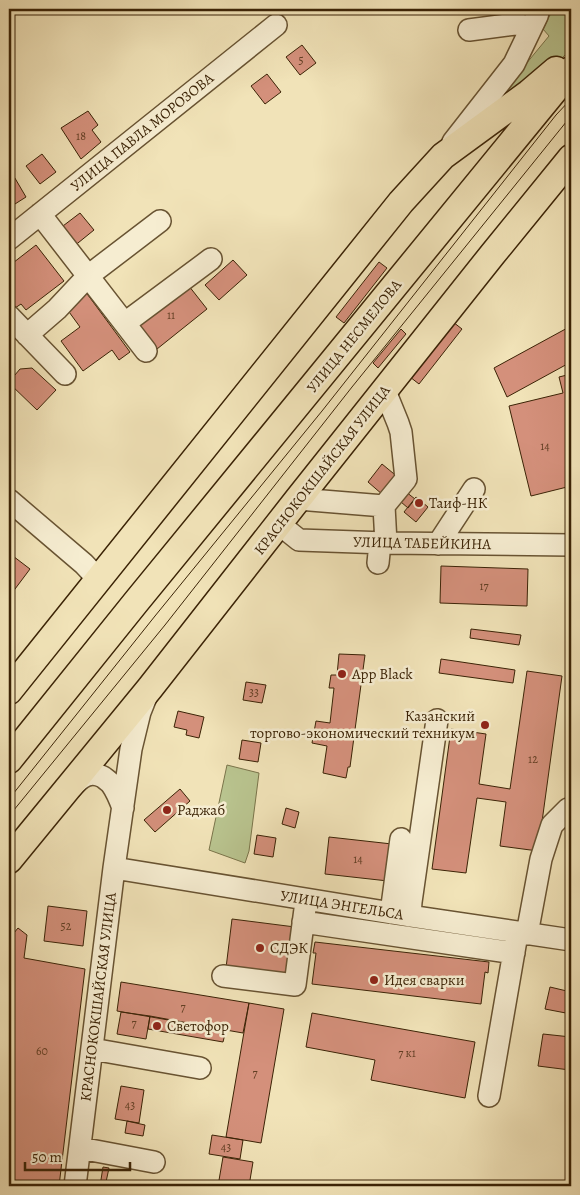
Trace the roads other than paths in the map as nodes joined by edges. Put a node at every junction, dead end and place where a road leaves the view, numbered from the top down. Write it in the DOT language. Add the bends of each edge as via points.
graph roads {
  1 [pos="535,18"];
  2 [pos="276,25"];
  3 [pos="469,30"];
  4 [pos="571,56"];
  5 [pos="571,70"];
  6 [pos="442,156"];
  7 [pos="571,158"];
  8 [pos="40,214"];
  9 [pos="160,221"];
  10 [pos="9,239"];
  11 [pos="211,259"];
  12 [pos="88,276"];
  13 [pos="9,316"];
  14 [pos="124,324"];
  15 [pos="28,335"];
  16 [pos="146,351"];
  17 [pos="65,374"];
  18 [pos="384,391"];
  19 [pos="474,489"];
  20 [pos="298,499"];
  21 [pos="384,506"];
  22 [pos="12,511"];
  23 [pos="279,524"];
  24 [pos="438,544"];
  25 [pos="571,546"];
  26 [pos="381,550"];
  27 [pos="99,580"];
  28 [pos="150,688"];
  29 [pos="9,691"];
  30 [pos="437,720"];
  31 [pos="9,760"];
  32 [pos="53,807"];
  33 [pos="123,808"];
  34 [pos="568,809"];
  35 [pos="401,839"];
  36 [pos="9,860"];
  37 [pos="114,868"];
  38 [pos="306,899"];
  39 [pos="400,914"];
  40 [pos="303,922"];
  41 [pos="520,940"];
  42 [pos="571,940"];
  43 [pos="223,976"];
  44 [pos="92,1049"];
  45 [pos="200,1068"];
  46 [pos="490,1096"];
  47 [pos="80,1148"];
  48 [pos="154,1162"];
  49 [pos="75,1186"];
  1 -- 3 [label="street" via="516,24"];
  1 -- 6 [label="street" via="514,64"];
  2 -- 8 [label="street, УЛИЦА ПАВЛА МОРОЗОВА"];
  4 -- 6 [label="main road" via="529,93"];
  5 -- 31 [label="main road, УЛИЦА НЕСМЕЛОВА"];
  6 -- 27 [label="main road" via="313,310"];
  7 -- 18 [label="main road, КРАСНОКОКШАЙСКАЯ УЛИЦА"];
  8 -- 10 [label="street, УЛИЦА ПАВЛА МОРОЗОВА"];
  8 -- 12 [label="street"];
  9 -- 12 [label="street"];
  11 -- 14 [label="street"];
  12 -- 14 [label="street"];
  12 -- 15 [label="street"];
  13 -- 15 [label="street"];
  14 -- 16 [label="street"];
  15 -- 17 [label="street"];
  18 -- 20 [label="main road, КРАСНОКОКШАЙСКАЯ УЛИЦА"];
  18 -- 21 [label="street" via="401,432 406,479"];
  19 -- 24 [label="street"];
  20 -- 21 [label="street"];
  20 -- 23 [label="main road, КРАСНОКОКШАЙСКАЯ УЛИЦА"];
  21 -- 26 [label="street"];
  22 -- 27 [label="street" via="84,564"];
  23 -- 26 [label="street, УЛИЦА ТАБЕЙКИНА" via="299,540 351,551"];
  23 -- 28 [label="main road, КРАСНОКОКШАЙСКАЯ УЛИЦА"];
  24 -- 25 [label="street, УЛИЦА ТАБЕЙКИНА"];
  24 -- 26 [label="street, УЛИЦА ТАБЕЙКИНА"];
  27 -- 29 [label="main road"];
  28 -- 32 [label="main road"];
  28 -- 33 [label="street, КРАСНОКОКШАЙСКАЯ УЛИЦА" via="137,724"];
  30 -- 39 [label="street" via="410,902"];
  32 -- 33 [label="street" via="80,778 92,774 112,784"];
  32 -- 36 [label="main road"];
  33 -- 37 [label="street, КРАСНОКОКШАЙСКАЯ УЛИЦА"];
  34 -- 41 [label="street" via="552,825 549,833"];
  35 -- 39 [label="street"];
  37 -- 38 [label="street, УЛИЦА ЭНГЕЛЬСА"];
  37 -- 44 [label="street, КРАСНОКОКШАЙСКАЯ УЛИЦА"];
  38 -- 39 [label="street, УЛИЦА ЭНГЕЛЬСА"];
  38 -- 40 [label="street"];
  39 -- 41 [label="street, УЛИЦА ЭНГЕЛЬСА"];
  40 -- 41 [label="street"];
  40 -- 43 [label="street" via="294,985"];
  41 -- 42 [label="street, УЛИЦА ЭНГЕЛЬСА"];
  41 -- 46 [label="street"];
  44 -- 45 [label="street"];
  44 -- 47 [label="street, КРАСНОКОКШАЙСКАЯ УЛИЦА"];
  47 -- 48 [label="street"];
  47 -- 49 [label="street, КРАСНОКОКШАЙСКАЯ УЛИЦА"];
}
